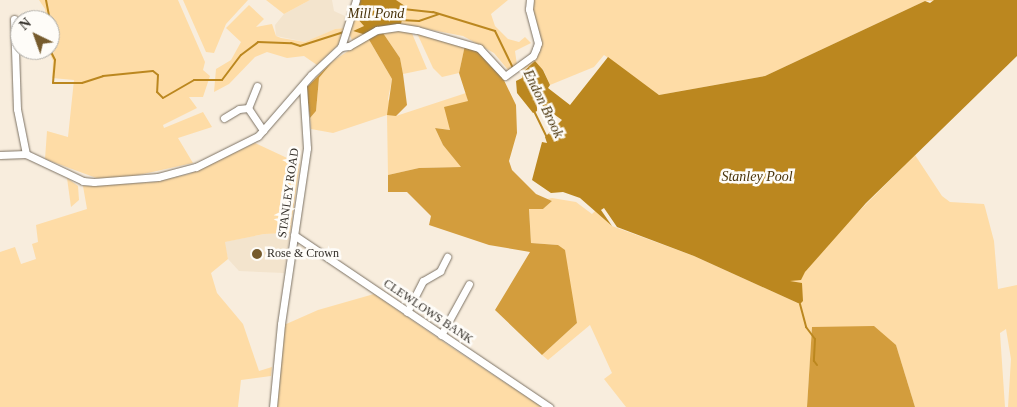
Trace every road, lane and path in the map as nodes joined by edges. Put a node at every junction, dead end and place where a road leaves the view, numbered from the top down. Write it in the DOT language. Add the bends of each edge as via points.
graph roads {
  1 [pos="356,0"];
  2 [pos="530,0"];
  3 [pos="341,47"];
  4 [pos="15,60"];
  5 [pos="257,86"];
  6 [pos="303,86"];
  7 [pos="248,108"];
  8 [pos="224,118"];
  9 [pos="263,130"];
  10 [pos="26,154"];
  11 [pos="0,155"];
  12 [pos="294,235"];
  13 [pos="447,257"];
  14 [pos="469,284"];
  15 [pos="407,312"];
  16 [pos="441,335"];
  17 [pos="273,407"];
  18 [pos="549,407"];
  1 -- 3 [label="street"];
  2 -- 3 [label="street" via="538,42 533,56 506,76 485,53 465,42 416,30 377,30 349,46"];
  3 -- 6 [label="street"];
  4 -- 10 [label="street" via="17,109"];
  5 -- 7 [label="street"];
  6 -- 9 [label="street"];
  6 -- 12 [label="street, STANLEY ROAD" via="307,148"];
  7 -- 8 [label="street" via="239,108"];
  7 -- 9 [label="street"];
  9 -- 10 [label="street" via="196,167 107,183 84,181"];
  10 -- 11 [label="street"];
  12 -- 15 [label="street, CLEWLOWS BANK"];
  12 -- 17 [label="street, STANLEY ROAD" via="280,324"];
  13 -- 15 [label="street" via="440,271 423,281"];
  14 -- 16 [label="street"];
  15 -- 16 [label="street, CLEWLOWS BANK"];
  16 -- 18 [label="street, CLEWLOWS BANK"];
}
